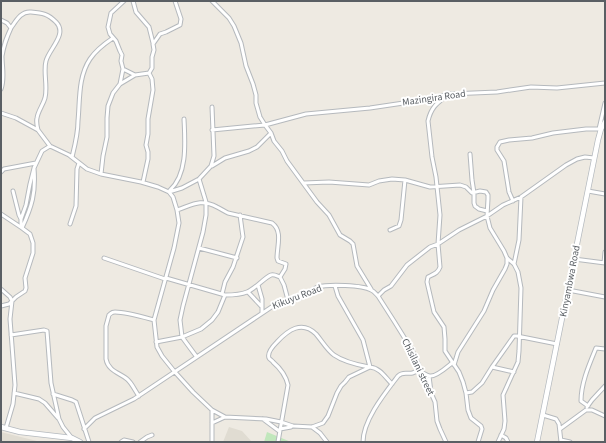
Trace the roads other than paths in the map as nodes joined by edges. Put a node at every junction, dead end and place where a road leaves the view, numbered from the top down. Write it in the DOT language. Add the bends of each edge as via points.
graph roads {
  1 [pos="124,1"];
  2 [pos="133,1"];
  3 [pos="175,1"];
  4 [pos="212,1"];
  5 [pos="1,20"];
  6 [pos="11,28"];
  7 [pos="113,38"];
  8 [pos="153,44"];
  9 [pos="123,68"];
  10 [pos="149,73"];
  11 [pos="135,75"];
  12 [pos="605,83"];
  13 [pos="120,84"];
  14 [pos="1,89"];
  15 [pos="446,96"];
  16 [pos="605,103"];
  17 [pos="212,107"];
  18 [pos="1,113"];
  19 [pos="184,119"];
  20 [pos="605,122"];
  21 [pos="265,125"];
  22 [pos="600,129"];
  23 [pos="38,130"];
  24 [pos="212,130"];
  25 [pos="271,133"];
  26 [pos="50,146"];
  27 [pos="470,154"];
  28 [pos="72,157"];
  29 [pos="594,158"];
  30 [pos="36,163"];
  31 [pos="79,164"];
  32 [pos="211,166"];
  33 [pos="34,168"];
  34 [pos="1,172"];
  35 [pos="101,174"];
  36 [pos="199,178"];
  37 [pos="405,180"];
  38 [pos="143,182"];
  39 [pos="304,183"];
  40 [pos="437,186"];
  41 [pos="588,190"];
  42 [pos="13,191"];
  43 [pos="169,192"];
  44 [pos="474,193"];
  45 [pos="605,194"];
  46 [pos="521,197"];
  47 [pos="513,201"];
  48 [pos="206,202"];
  49 [pos="177,210"];
  50 [pos="487,211"];
  51 [pos="1,214"];
  52 [pos="240,215"];
  53 [pos="487,216"];
  54 [pos="21,219"];
  55 [pos="70,224"];
  56 [pos="22,228"];
  57 [pos="390,230"];
  58 [pos="438,244"];
  59 [pos="199,248"];
  60 [pos="605,252"];
  61 [pos="104,258"];
  62 [pos="237,258"];
  63 [pos="507,258"];
  64 [pos="574,259"];
  65 [pos="604,263"];
  66 [pos="514,264"];
  67 [pos="280,277"];
  68 [pos="166,279"];
  69 [pos="189,285"];
  70 [pos="258,286"];
  71 [pos="335,286"];
  72 [pos="371,289"];
  73 [pos="1,290"];
  74 [pos="568,290"];
  75 [pos="248,292"];
  76 [pos="223,295"];
  77 [pos="378,296"];
  78 [pos="605,297"];
  79 [pos="288,300"];
  80 [pos="12,301"];
  81 [pos="1,306"];
  82 [pos="262,307"];
  83 [pos="262,313"];
  84 [pos="154,320"];
  85 [pos="11,335"];
  86 [pos="520,336"];
  87 [pos="182,337"];
  88 [pos="156,342"];
  89 [pos="557,344"];
  90 [pos="605,349"];
  91 [pos="196,356"];
  92 [pos="453,364"];
  93 [pos="492,366"];
  94 [pos="370,367"];
  95 [pos="420,370"];
  96 [pos="174,371"];
  97 [pos="514,372"];
  98 [pos="429,376"];
  99 [pos="392,384"];
  100 [pos="605,386"];
  101 [pos="14,393"];
  102 [pos="466,393"];
  103 [pos="53,394"];
  104 [pos="431,394"];
  105 [pos="138,396"];
  106 [pos="588,406"];
  107 [pos="212,410"];
  108 [pos="586,410"];
  109 [pos="543,415"];
  110 [pos="605,416"];
  111 [pos="225,417"];
  112 [pos="263,418"];
  113 [pos="59,419"];
  114 [pos="282,422"];
  115 [pos="212,423"];
  116 [pos="293,426"];
  117 [pos="3,427"];
  118 [pos="312,427"];
  119 [pos="84,429"];
  120 [pos="560,429"];
  121 [pos="280,430"];
  122 [pos="152,435"];
  123 [pos="501,435"];
  124 [pos="72,438"];
  125 [pos="538,440"];
  126 [pos="561,441"];
  127 [pos="80,442"];
  128 [pos="89,442"];
  129 [pos="121,442"];
  130 [pos="133,442"];
  131 [pos="140,442"];
  132 [pos="212,442"];
  133 [pos="278,442"];
  134 [pos="327,442"];
  135 [pos="363,442"];
  136 [pos="446,442"];
  137 [pos="478,442"];
  138 [pos="498,442"];
  139 [pos="508,442"];
  140 [pos="532,442"];
  141 [pos="570,442"];
  1 -- 7 [label="street" via="110,16 108,27"];
  2 -- 8 [label="street" via="136,12 149,27"];
  3 -- 8 [label="street" via="181,19 180,24 160,34"];
  4 -- 21 [label="street" via="229,18 241,42 260,117"];
  5 -- 6 [label="street"];
  6 -- 14 [label="street" via="4,43"];
  6 -- 23 [label="street" via="20,15 28,12 48,15 61,30 46,62 45,97 37,117"];
  7 -- 9 [label="street" via="122,55"];
  7 -- 28 [label="street" via="101,46 84,71"];
  8 -- 10 [label="street" via="152,68"];
  9 -- 11 [label="street"];
  9 -- 13 [label="street"];
  10 -- 11 [label="street"];
  10 -- 38 [label="street" via="153,90 146,145 148,159"];
  11 -- 13 [label="street"];
  12 -- 15 [label="street, Mazingira Road"];
  13 -- 35 [label="street" via="108,106 107,137"];
  15 -- 21 [label="street, Mazingira Road" via="370,108 306,114"];
  15 -- 40 [label="street" via="435,104 428,117"];
  16 -- 22 [label="street"];
  17 -- 24 [label="street"];
  18 -- 23 [label="street"];
  19 -- 43 [label="street" via="182,170 175,186"];
  20 -- 22 [label="street, Kinyambwa Road"];
  21 -- 24 [label="street, Mazingira Road"];
  21 -- 25 [label="street"];
  22 -- 29 [label="street, Kinyambwa Road"];
  22 -- 47 [label="street" via="500,142 497,150 504,161 508,192"];
  23 -- 26 [label="street"];
  24 -- 32 [label="street" via="214,156"];
  25 -- 32 [label="street" via="257,147 225,158"];
  25 -- 39 [label="street" via="287,161"];
  26 -- 28 [label="street"];
  26 -- 30 [label="street" via="42,151"];
  27 -- 44 [label="street"];
  28 -- 31 [label="street"];
  29 -- 41 [label="street, Kinyambwa Road"];
  29 -- 46 [label="street" via="585,157 566,164"];
  30 -- 33 [label="street"];
  30 -- 34 [label="street" via="4,169"];
  31 -- 35 [label="street"];
  31 -- 55 [label="street" via="76,206"];
  32 -- 36 [label="street"];
  33 -- 54 [label="street"];
  33 -- 56 [label="street" via="33,200"];
  35 -- 38 [label="street"];
  36 -- 43 [label="street"];
  36 -- 48 [label="street"];
  37 -- 39 [label="street" via="392,179 369,184"];
  37 -- 40 [label="street" via="430,187"];
  37 -- 57 [label="street" via="401,220 399,226"];
  38 -- 43 [label="street"];
  39 -- 72 [label="street" via="340,235 353,244 357,266"];
  40 -- 44 [label="street" via="460,185"];
  40 -- 58 [label="street" via="440,215"];
  41 -- 45 [label="street"];
  41 -- 64 [label="street, Kinyambwa Road"];
  42 -- 54 [label="street"];
  43 -- 49 [label="street"];
  44 -- 50 [label="street" via="475,206"];
  44 -- 50 [label="street" via="486,192"];
  46 -- 47 [label="street"];
  46 -- 66 [label="street" via="519,240"];
  47 -- 53 [label="street"];
  48 -- 49 [label="street" via="193,203"];
  48 -- 52 [label="street" via="223,211"];
  48 -- 59 [label="street" via="206,216"];
  49 -- 68 [label="street" via="179,223"];
  50 -- 53 [label="street"];
  51 -- 56 [label="street"];
  52 -- 62 [label="street" via="242,237"];
  52 -- 67 [label="street" via="276,226 279,234 277,258 286,264"];
  53 -- 58 [label="street"];
  53 -- 63 [label="street" via="490,228"];
  54 -- 56 [label="street"];
  56 -- 80 [label="street" via="30,234 33,253 25,280 26,290"];
  58 -- 77 [label="street" via="430,247 407,265 391,286"];
  58 -- 92 [label="street" via="440,267 428,277 427,282 434,312 444,327 445,351"];
  59 -- 62 [label="street"];
  59 -- 69 [label="street"];
  60 -- 65 [label="street"];
  61 -- 68 [label="street"];
  62 -- 76 [label="street" via="224,282"];
  63 -- 66 [label="street"];
  63 -- 92 [label="street" via="505,269 484,311"];
  64 -- 65 [label="street"];
  64 -- 74 [label="street, Kinyambwa Road"];
  66 -- 86 [label="street" via="521,288"];
  67 -- 70 [label="street" via="270,276"];
  67 -- 79 [label="street"];
  68 -- 69 [label="street"];
  68 -- 84 [label="street"];
  69 -- 76 [label="street"];
  69 -- 87 [label="street" via="180,320"];
  70 -- 75 [label="street"];
  70 -- 82 [label="street"];
  71 -- 72 [label="street, Kikuyu Road" via="348,285"];
  71 -- 79 [label="street, Kikuyu Road" via="319,286 307,295"];
  71 -- 94 [label="street" via="363,340"];
  72 -- 77 [label="street"];
  73 -- 80 [label="street"];
  74 -- 78 [label="street"];
  74 -- 89 [label="street, Kinyambwa Road"];
  75 -- 76 [label="street" via="240,295"];
  75 -- 82 [label="street"];
  76 -- 87 [label="street" via="218,312 212,320 201,329"];
  77 -- 95 [label="street, Chisilani street" via="410,347"];
  79 -- 83 [label="street, Kikuyu Road"];
  80 -- 81 [label="street"];
  80 -- 85 [label="street"];
  82 -- 83 [label="street"];
  83 -- 91 [label="street, Kikuyu Road"];
  84 -- 88 [label="street"];
  84 -- 105 [label="street" via="114,312 110,313 106,326 107,364 129,380"];
  85 -- 101 [label="street"];
  85 -- 103 [label="street" via="47,331"];
  86 -- 89 [label="street"];
  86 -- 93 [label="street" via="514,336"];
  86 -- 97 [label="street" via="520,351"];
  87 -- 88 [label="street"];
  87 -- 91 [label="street"];
  88 -- 96 [label="street" via="159,351"];
  89 -- 109 [label="street, Kinyambwa Road"];
  90 -- 106 [label="street" via="596,348 587,372 581,401"];
  91 -- 96 [label="street, Kikuyu Road"];
  92 -- 98 [label="street" via="436,375"];
  92 -- 102 [label="street"];
  93 -- 97 [label="street"];
  93 -- 102 [label="street" via="482,383 472,392"];
  94 -- 99 [label="street" via="379,370"];
  94 -- 114 [label="street" via="335,356 311,330 298,327 292,329 277,342 268,356 287,381"];
  94 -- 118 [label="street" via="349,377 337,393 323,423"];
  95 -- 98 [label="street"];
  95 -- 99 [label="street" via="400,374"];
  95 -- 104 [label="street, Chisilani street"];
  96 -- 105 [label="street, Kikuyu Road"];
  96 -- 107 [label="street"];
  97 -- 123 [label="street" via="504,395 506,421"];
  98 -- 104 [label="street"];
  99 -- 135 [label="street" via="370,416"];
  100 -- 106 [label="street"];
  101 -- 113 [label="street" via="39,399"];
  101 -- 117 [label="street" via="13,404"];
  102 -- 137 [label="street" via="471,418 482,429"];
  103 -- 113 [label="street"];
  103 -- 119 [label="street" via="74,401"];
  104 -- 136 [label="street, Chisilani street"];
  105 -- 119 [label="street, Kikuyu Road" via="95,418"];
  106 -- 108 [label="street"];
  107 -- 111 [label="street"];
  107 -- 115 [label="street"];
  108 -- 110 [label="street"];
  108 -- 120 [label="street"];
  109 -- 120 [label="street" via="556,419"];
  109 -- 125 [label="street, Kinyambwa Road"];
  111 -- 112 [label="street"];
  111 -- 115 [label="street"];
  112 -- 114 [label="street"];
  112 -- 121 [label="street"];
  113 -- 124 [label="street"];
  114 -- 116 [label="street"];
  114 -- 121 [label="street"];
  115 -- 132 [label="street"];
  116 -- 118 [label="street"];
  116 -- 121 [label="street"];
  117 -- 124 [label="street" via="20,432"];
  118 -- 134 [label="street"];
  119 -- 128 [label="street"];
  120 -- 126 [label="street"];
  121 -- 133 [label="street"];
  122 -- 131 [label="street"];
  123 -- 138 [label="street"];
  123 -- 139 [label="street"];
  124 -- 127 [label="street"];
  125 -- 140 [label="street"];
  126 -- 141 [label="street"];
  129 -- 130 [label="street"];
}
